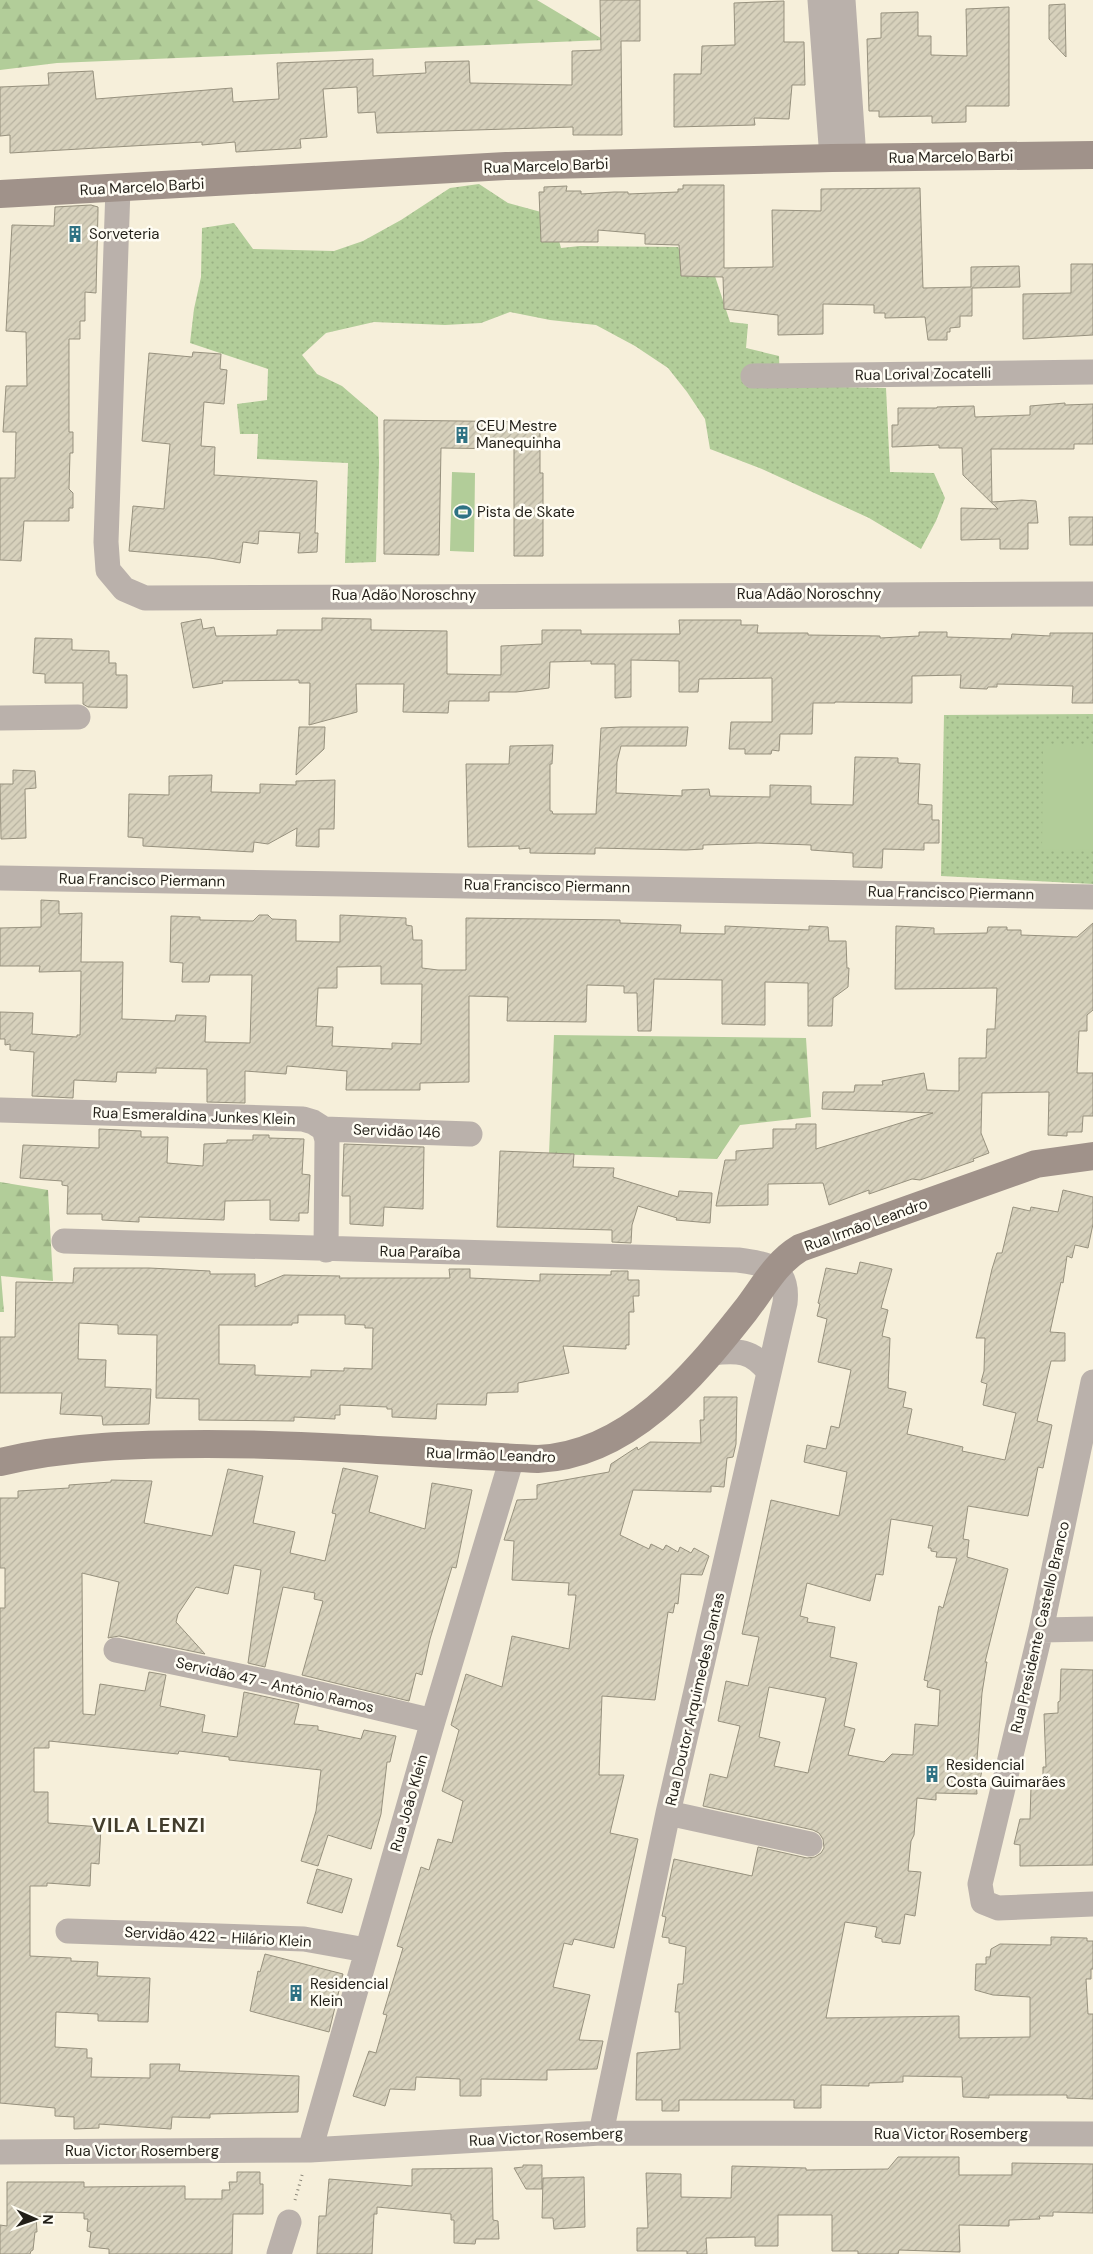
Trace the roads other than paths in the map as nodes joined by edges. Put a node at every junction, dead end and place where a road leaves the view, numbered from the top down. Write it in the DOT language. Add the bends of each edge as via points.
graph roads {
  1 [pos="820,0"];
  2 [pos="843,0"];
  3 [pos="1093,156"];
  4 [pos="843,158"];
  5 [pos="118,188"];
  6 [pos="0,194"];
  7 [pos="1093,372"];
  8 [pos="753,376"];
  9 [pos="1093,594"];
  10 [pos="78,717"];
  11 [pos="0,718"];
  12 [pos="0,878"];
  13 [pos="1093,897"];
  14 [pos="0,1110"];
  15 [pos="324,1129"];
  16 [pos="470,1134"];
  17 [pos="1093,1156"];
  18 [pos="64,1241"];
  19 [pos="326,1250"];
  20 [pos="775,1268"];
  21 [pos="711,1353"];
  22 [pos="769,1372"];
  23 [pos="1093,1382"];
  24 [pos="512,1458"];
  25 [pos="0,1462"];
  26 [pos="1093,1629"];
  27 [pos="1040,1630"];
  28 [pos="116,1650"];
  29 [pos="433,1720"];
  30 [pos="668,1813"];
  31 [pos="810,1844"];
  32 [pos="1093,1904"];
  33 [pos="68,1930"];
  34 [pos="366,1950"];
  35 [pos="601,2133"];
  36 [pos="1093,2134"];
  37 [pos="310,2150"];
  38 [pos="0,2152"];
  39 [pos="289,2222"];
  40 [pos="279,2254"];
  1 -- 4 [label="street"];
  2 -- 4 [label="street"];
  3 -- 4 [label="street, Rua Marcelo Barbi"];
  4 -- 5 [label="street, Rua Marcelo Barbi" via="506,166"];
  5 -- 6 [label="street, Rua Marcelo Barbi"];
  5 -- 9 [label="street, Rua Adão Noroschny" via="106,542 108,570 124,589 145,598"];
  7 -- 8 [label="street, Rua Lorival Zocatelli"];
  10 -- 11 [label="street"];
  12 -- 13 [label="street, Rua Francisco Piermann"];
  14 -- 15 [label="street, Rua Esmeraldina Junkes Klein" via="303,1119"];
  15 -- 16 [label="street, Servidão 146"];
  15 -- 19 [label="street" via="328,1140"];
  17 -- 20 [label="street, Rua Irmão Leandro" via="1036,1164 800,1248"];
  18 -- 19 [label="street, Rua Paraíba"];
  19 -- 20 [label="street, Rua Paraíba" via="738,1260"];
  20 -- 21 [label="street, Rua Irmão Leandro"];
  20 -- 22 [label="street, Rua Doutor Arquimedes Dantas" via="783,1277 786,1293"];
  21 -- 22 [label="street" via="728,1351 750,1355 759,1359"];
  21 -- 24 [label="street, Rua Irmão Leandro" via="661,1404 603,1443 556,1458"];
  22 -- 30 [label="street, Rua Doutor Arquimedes Dantas"];
  23 -- 27 [label="street, Rua Presidente Castello Branco"];
  24 -- 25 [label="street, Rua Irmão Leandro" via="272,1444 164,1444 82,1447"];
  24 -- 29 [label="street, Rua João Klein"];
  26 -- 27 [label="street"];
  27 -- 32 [label="street, Rua Presidente Castello Branco" via="980,1884 983,1902 998,1908"];
  28 -- 29 [label="street, Servidão 47 - Antônio Ramos"];
  29 -- 34 [label="street, Rua João Klein"];
  30 -- 31 [label="street"];
  30 -- 35 [label="street, Rua Doutor Arquimedes Dantas"];
  33 -- 34 [label="street, Servidão 422 - Hilário Klein" via="304,1939"];
  34 -- 37 [label="street, Rua João Klein"];
  35 -- 36 [label="street, Rua Victor Rosemberg"];
  35 -- 37 [label="street, Rua Victor Rosemberg"];
  37 -- 38 [label="street, Rua Victor Rosemberg"];
  39 -- 40 [label="street"];
}
